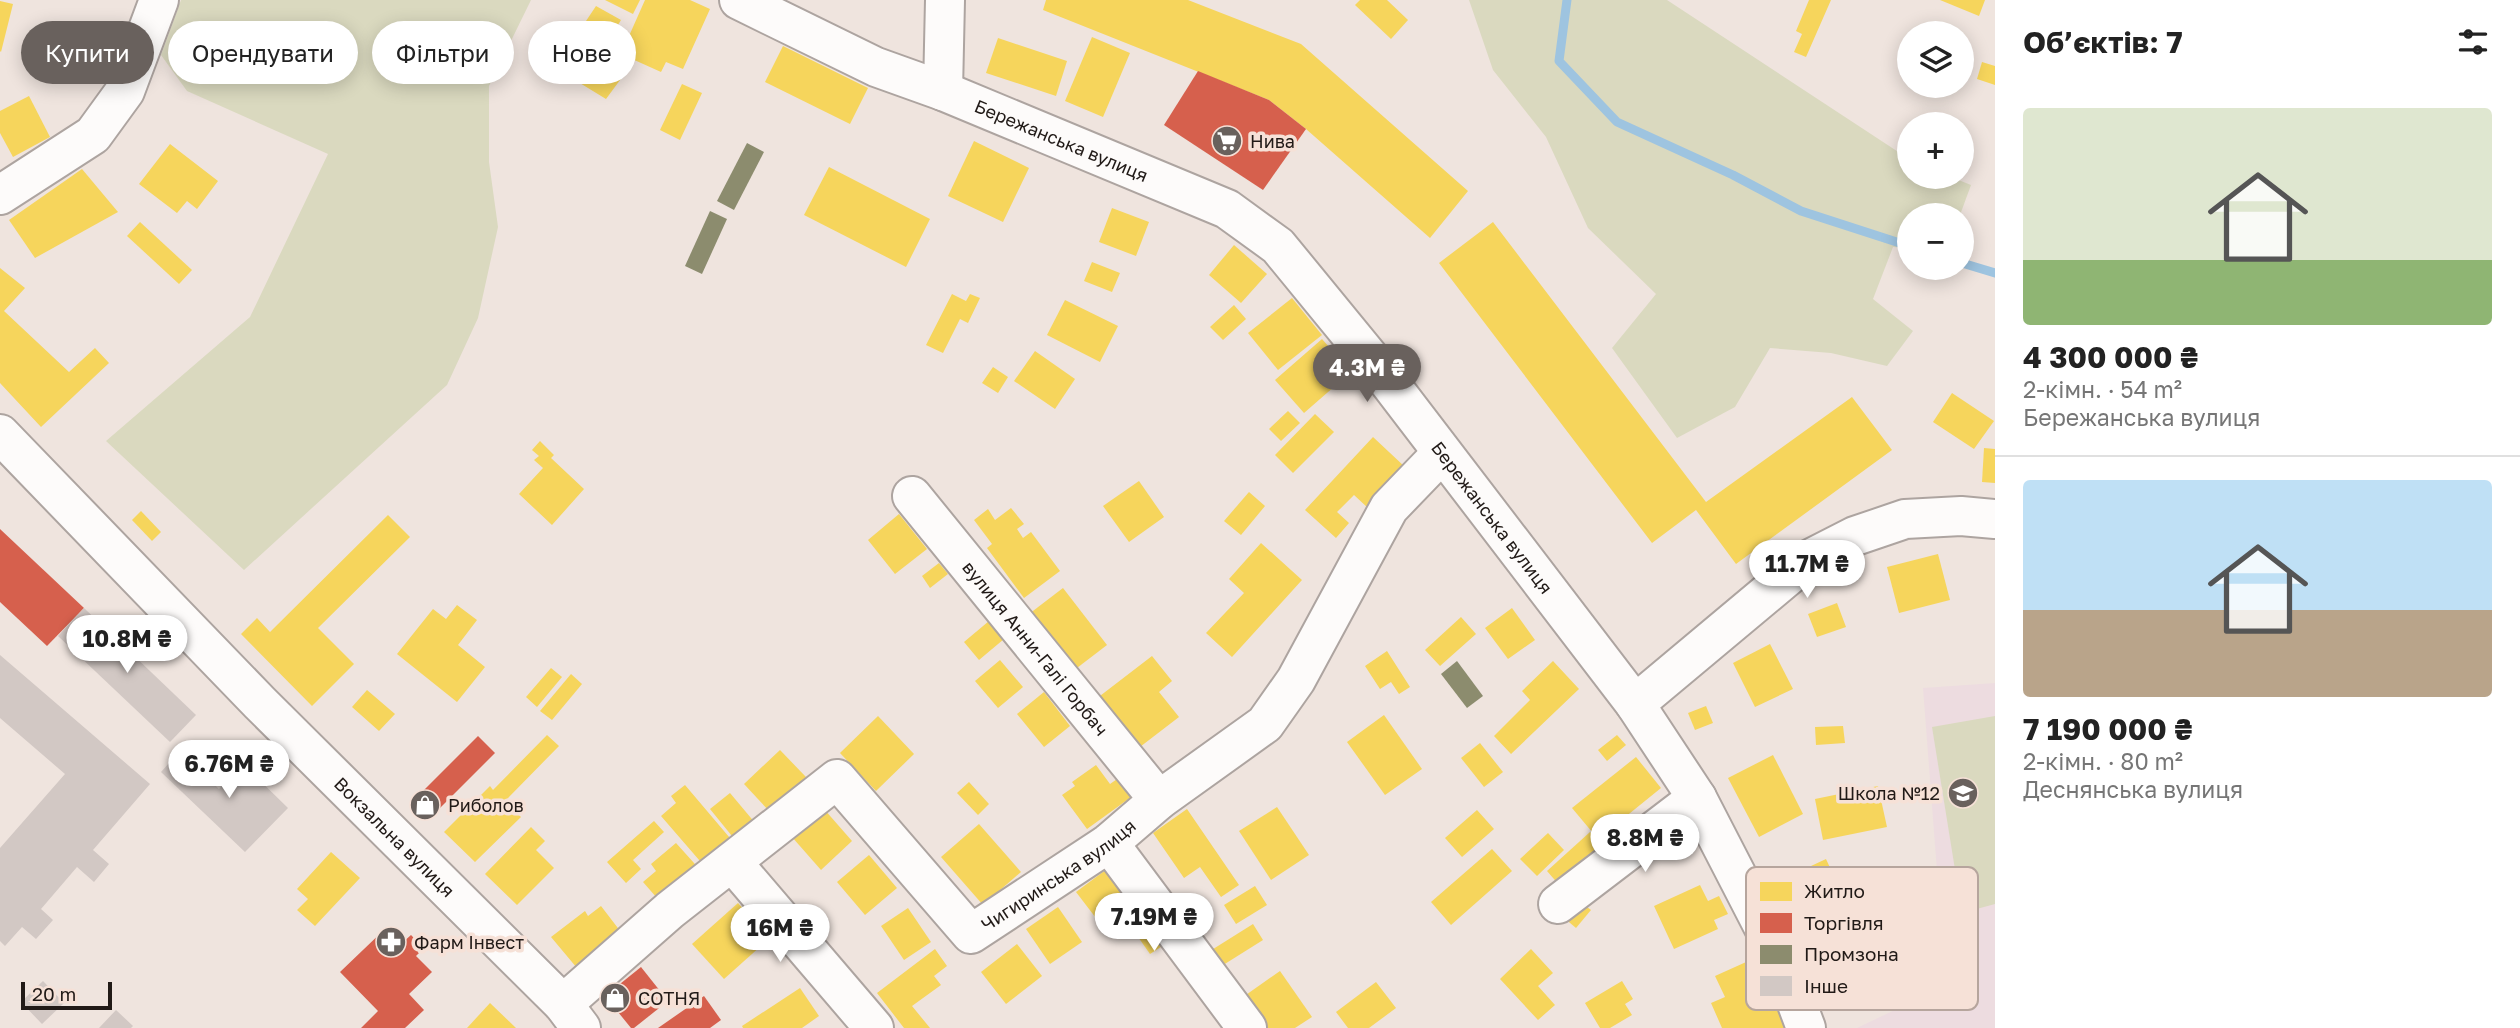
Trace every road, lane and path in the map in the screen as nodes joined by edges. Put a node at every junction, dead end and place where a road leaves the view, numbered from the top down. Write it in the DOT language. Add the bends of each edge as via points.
graph roads {
  1 [pos="159,0"];
  2 [pos="739,0"];
  3 [pos="944,0"];
  4 [pos="943,91"];
  5 [pos="0,195"];
  6 [pos="0,434"];
  7 [pos="1442,453"];
  8 [pos="912,496"];
  9 [pos="1995,519"];
  10 [pos="1635,705"];
  11 [pos="1697,798"];
  12 [pos="1159,800"];
  13 [pos="1109,843"];
  14 [pos="732,862"];
  15 [pos="1746,893"];
  16 [pos="1558,904"];
  17 [pos="1799,1010"];
  18 [pos="572,1016"];
  19 [pos="874,1028"];
  20 [pos="1247,1028"];
  21 [pos="1806,1028"];
  1 -- 5 [label="street" via="125,91 93,135"];
  2 -- 4 [label="street, Бережанська вулиця" via="876,66"];
  3 -- 4 [label="street"];
  4 -- 7 [label="street, Бережанська вулиця" via="1227,209 1278,246"];
  6 -- 18 [label="street, Вокзальна вулиця"];
  7 -- 10 [label="street, Бережанська вулиця"];
  7 -- 12 [label="street, Чигиринська вулиця" via="1389,508 1296,680 1265,723"];
  8 -- 12 [label="street, вулиця Анни-Галі Горбач"];
  9 -- 10 [label="street" via="1905,519 1806,561"];
  10 -- 11 [label="street, Бережанська вулиця"];
  11 -- 15 [label="street, Бережанська вулиця"];
  11 -- 16 [label="street"];
  12 -- 13 [label="street, Чигиринська вулиця"];
  13 -- 14 [label="street, Чигиринська вулиця" via="971,934 837,779"];
  13 -- 20 [label="street"];
  14 -- 18 [label="street, Чигиринська вулиця" via="670,910"];
  14 -- 19 [label="street"];
  17 -- 21 [label="street, Бережанська вулиця"];
}
